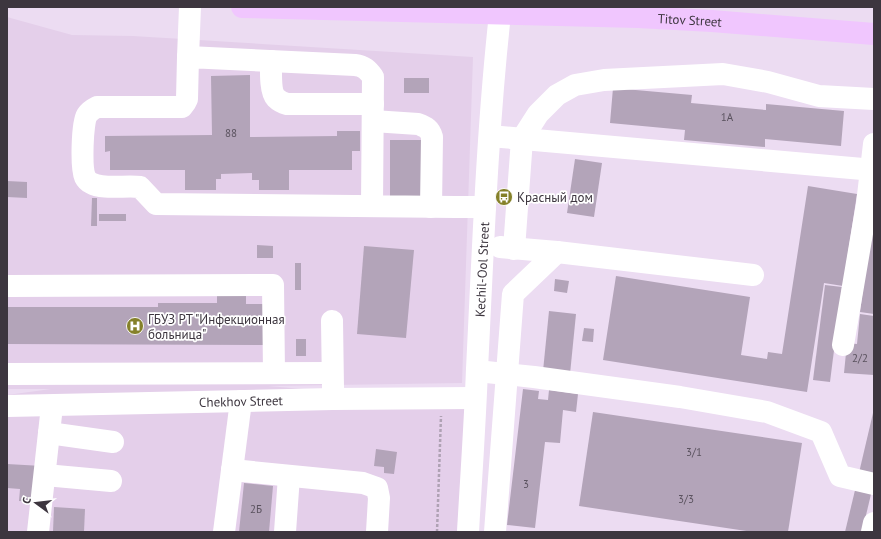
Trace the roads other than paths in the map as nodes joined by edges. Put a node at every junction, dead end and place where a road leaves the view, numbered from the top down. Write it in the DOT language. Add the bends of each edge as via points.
graph roads {
  1 [pos="190,7"];
  2 [pos="242,7"];
  3 [pos="501,10"];
  4 [pos="874,34"];
  5 [pos="188,57"];
  6 [pos="271,61"];
  7 [pos="874,99"];
  8 [pos="373,112"];
  9 [pos="490,136"];
  10 [pos="522,138"];
  11 [pos="874,144"];
  12 [pos="873,170"];
  13 [pos="372,206"];
  14 [pos="431,206"];
  15 [pos="485,207"];
  16 [pos="483,244"];
  17 [pos="514,249"];
  18 [pos="557,252"];
  19 [pos="752,275"];
  20 [pos="7,286"];
  21 [pos="481,292"];
  22 [pos="513,294"];
  23 [pos="332,321"];
  24 [pos="843,344"];
  25 [pos="477,371"];
  26 [pos="274,373"];
  27 [pos="332,373"];
  28 [pos="7,374"];
  29 [pos="114,374"];
  30 [pos="506,374"];
  31 [pos="475,398"];
  32 [pos="333,399"];
  33 [pos="241,400"];
  34 [pos="116,404"];
  35 [pos="7,406"];
  36 [pos="52,406"];
  37 [pos="49,433"];
  38 [pos="113,442"];
  39 [pos="232,470"];
  40 [pos="45,475"];
  41 [pos="289,476"];
  42 [pos="111,481"];
  43 [pos="874,484"];
  44 [pos="874,523"];
  45 [pos="38,532"];
  46 [pos="224,532"];
  47 [pos="285,532"];
  48 [pos="377,532"];
  49 [pos="468,532"];
  50 [pos="495,532"];
  51 [pos="872,532"];
  1 -- 5 [label="street"];
  2 -- 3 [label="main road, Titov Street" via="461,14"];
  3 -- 4 [label="main road, Titov Street" via="712,21"];
  3 -- 9 [label="street, Kechil-Ool Street"];
  5 -- 6 [label="street"];
  5 -- 13 [label="street" via="187,99 182,107 97,108 88,114 84,126 83,166 90,183 99,186 140,188 156,204"];
  6 -- 8 [label="street" via="272,92 282,102"];
  6 -- 8 [label="street" via="362,66 373,77"];
  7 -- 10 [label="street" via="819,96 768,82 723,74 604,80 576,86 557,95 538,114"];
  8 -- 13 [label="street"];
  8 -- 14 [label="street" via="425,126 430,131"];
  9 -- 10 [label="street"];
  9 -- 15 [label="street, Kechil-Ool Street"];
  10 -- 12 [label="street"];
  10 -- 17 [label="street"];
  11 -- 12 [label="street"];
  12 -- 24 [label="street"];
  13 -- 14 [label="street"];
  14 -- 15 [label="street"];
  15 -- 16 [label="street, Kechil-Ool Street"];
  16 -- 17 [label="street"];
  16 -- 21 [label="street, Kechil-Ool Street"];
  17 -- 18 [label="street"];
  18 -- 19 [label="street"];
  18 -- 22 [label="street"];
  20 -- 26 [label="street" via="273,285"];
  21 -- 22 [label="street"];
  21 -- 25 [label="street, Kechil-Ool Street"];
  22 -- 30 [label="street"];
  23 -- 27 [label="street"];
  25 -- 30 [label="street"];
  25 -- 31 [label="street, Kechil-Ool Street"];
  26 -- 27 [label="street"];
  26 -- 29 [label="street"];
  27 -- 32 [label="street"];
  28 -- 29 [label="street"];
  29 -- 34 [label="street"];
  30 -- 43 [label="street" via="680,397 767,412 821,432 840,476"];
  30 -- 50 [label="street"];
  31 -- 32 [label="street, Chekhov Street"];
  31 -- 49 [label="street, Kechil-Ool Street"];
  32 -- 33 [label="street, Chekhov Street"];
  33 -- 34 [label="street, Chekhov Street"];
  33 -- 39 [label="street"];
  34 -- 36 [label="street, Chekhov Street"];
  35 -- 36 [label="street, Chekhov Street"];
  36 -- 37 [label="street"];
  37 -- 38 [label="street"];
  37 -- 40 [label="street"];
  39 -- 41 [label="street"];
  39 -- 46 [label="street"];
  40 -- 42 [label="street"];
  40 -- 45 [label="street"];
  41 -- 47 [label="street"];
  41 -- 48 [label="street" via="363,483 377,488"];
  44 -- 51 [label="street"];
}
